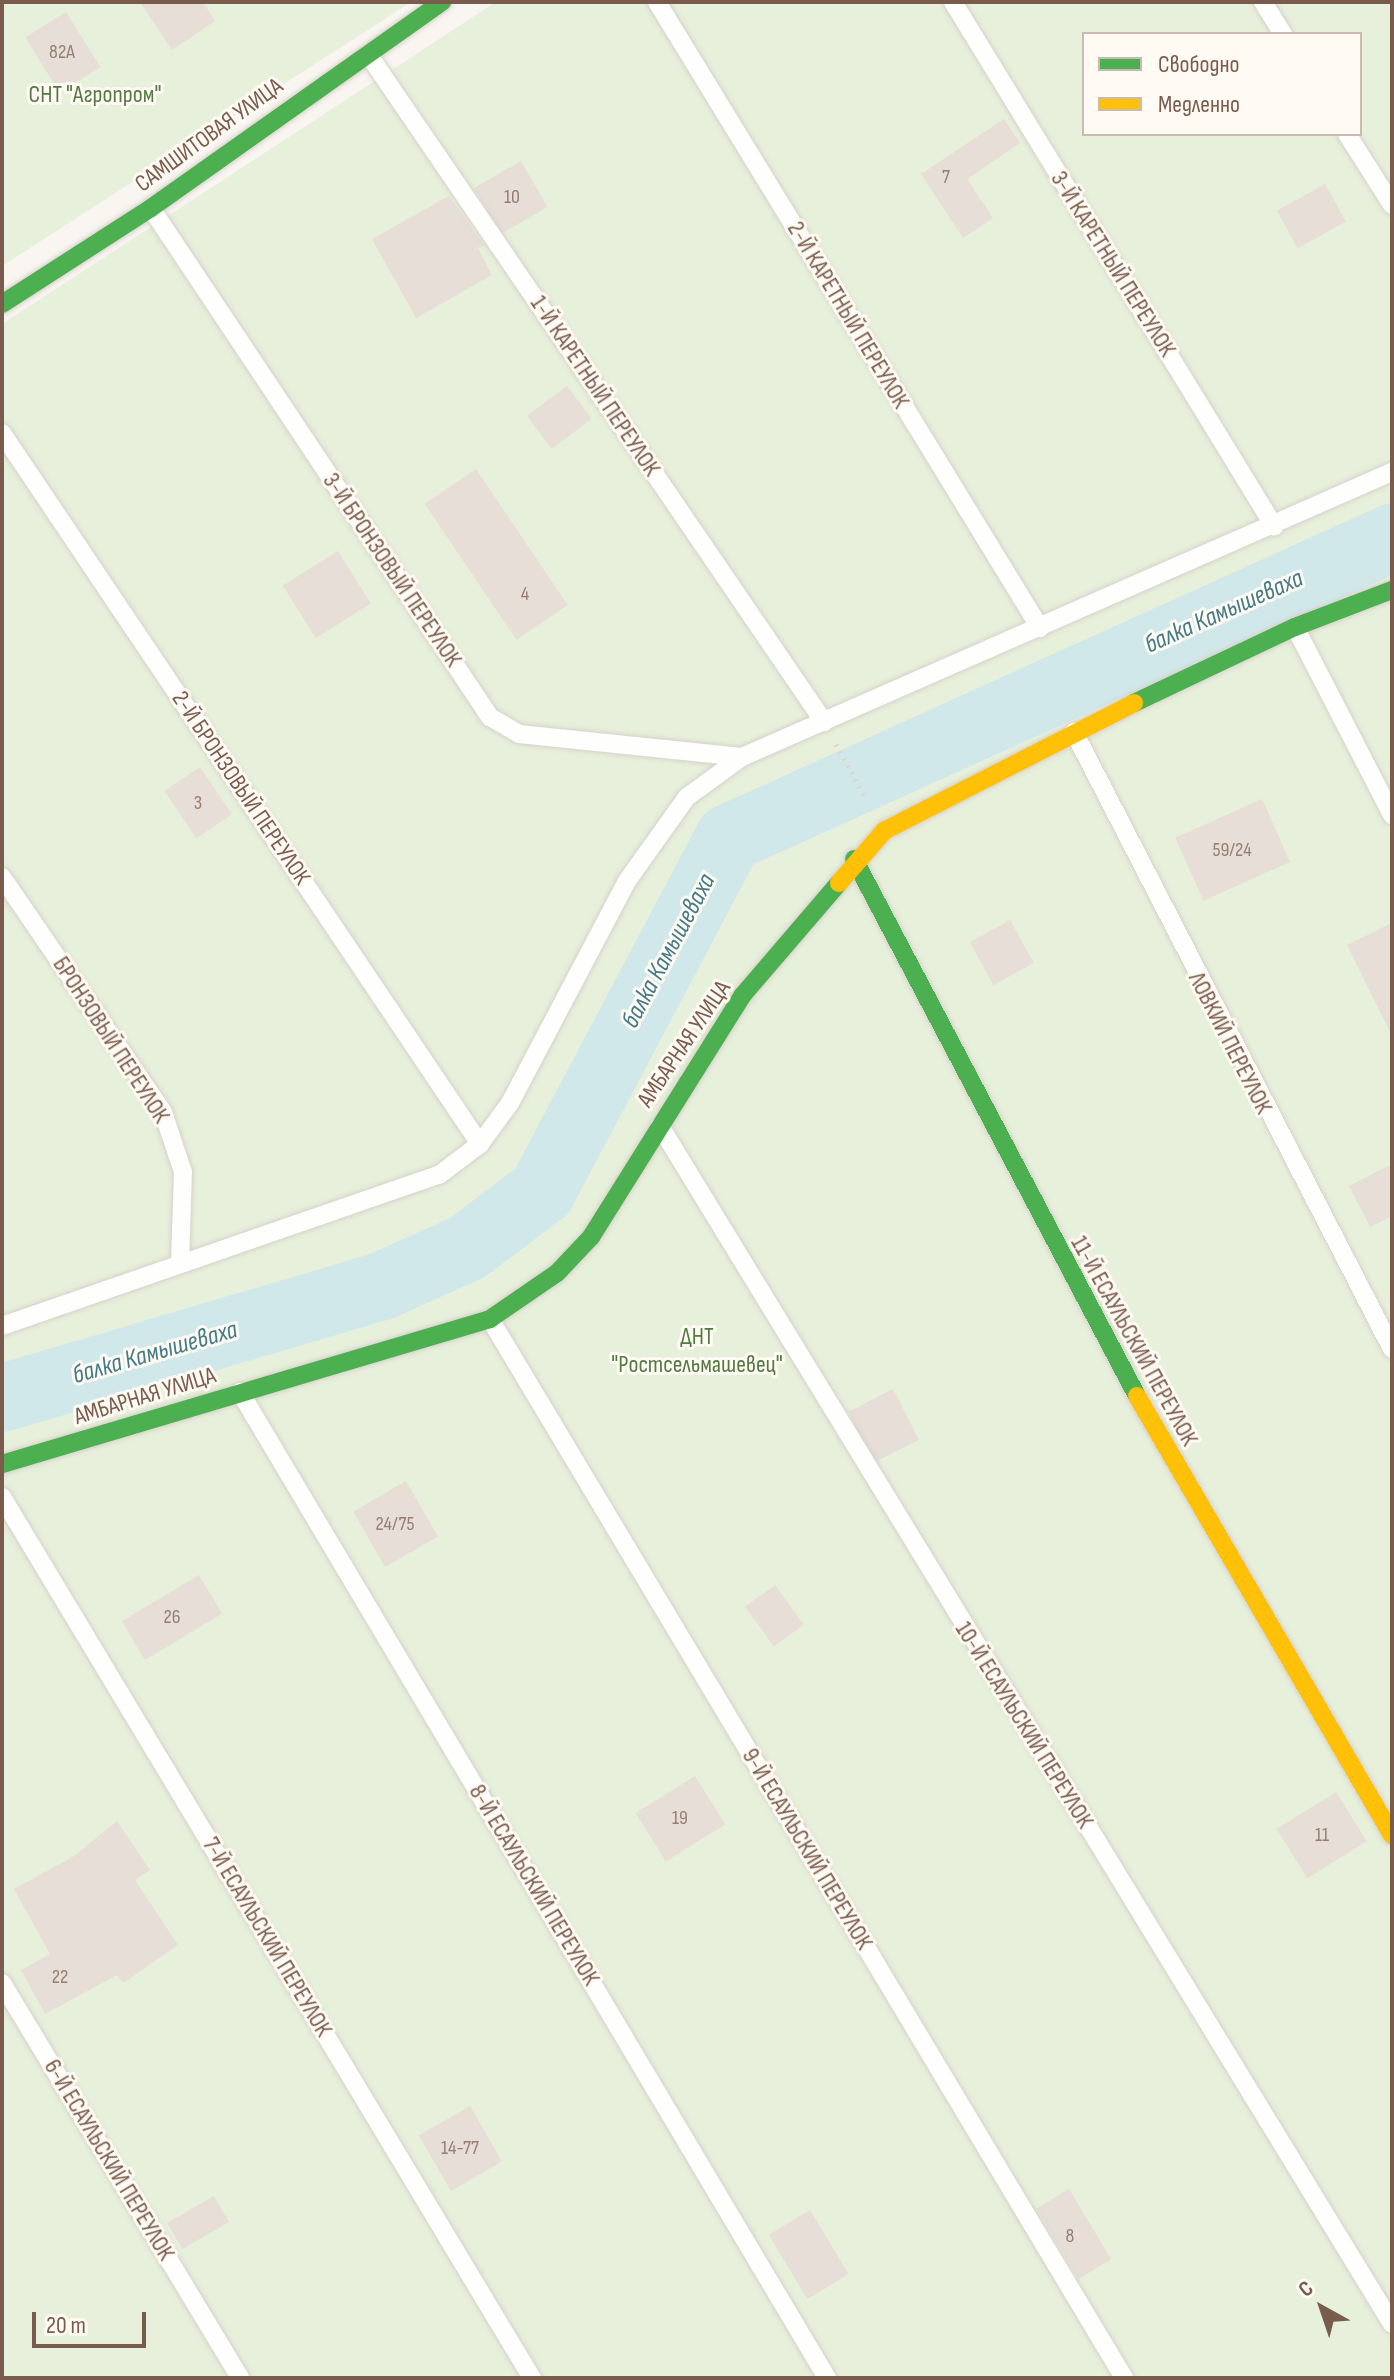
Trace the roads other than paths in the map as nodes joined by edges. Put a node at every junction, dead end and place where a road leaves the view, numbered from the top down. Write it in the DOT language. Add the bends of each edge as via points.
graph roads {
  1 [pos="442,2"];
  2 [pos="657,2"];
  3 [pos="953,2"];
  4 [pos="1263,2"];
  5 [pos="1282,32"];
  6 [pos="365,50"];
  7 [pos="1348,136"];
  8 [pos="1392,205"];
  9 [pos="151,208"];
  10 [pos="2,304"];
  11 [pos="2,433"];
  12 [pos="1392,472"];
  13 [pos="1274,526"];
  14 [pos="1392,590"];
  15 [pos="1295,627"];
  16 [pos="1040,628"];
  17 [pos="824,722"];
  18 [pos="1074,732"];
  19 [pos="742,757"];
  20 [pos="1392,815"];
  21 [pos="854,859"];
  22 [pos="2,877"];
  23 [pos="659,1124"];
  24 [pos="480,1144"];
  25 [pos="180,1264"];
  26 [pos="490,1319"];
  27 [pos="2,1326"];
  28 [pos="1392,1349"];
  29 [pos="240,1392"];
  30 [pos="2,1464"];
  31 [pos="2,1497"];
  32 [pos="1392,1835"];
  33 [pos="2,1983"];
  34 [pos="1392,2324"];
  35 [pos="240,2378"];
  36 [pos="532,2378"];
  37 [pos="827,2378"];
  38 [pos="1124,2378"];
  1 -- 6 [label="street, САМШИТОВАЯ УЛИЦА"];
  2 -- 16 [label="lane, 2-Й КАРЕТНЫЙ ПЕРЕУЛОК"];
  3 -- 13 [label="lane, 3-Й КАРЕТНЫЙ ПЕРЕУЛОК"];
  4 -- 5 [label="lane"];
  6 -- 9 [label="street, САМШИТОВАЯ УЛИЦА"];
  6 -- 17 [label="lane, 1-Й КАРЕТНЫЙ ПЕРЕУЛОК"];
  7 -- 8 [label="lane"];
  9 -- 10 [label="street, САМШИТОВАЯ УЛИЦА"];
  9 -- 19 [label="lane, 3-Й БРОНЗОВЫЙ ПЕРЕУЛОК" via="490,717 519,734"];
  11 -- 24 [label="lane, 2-Й БРОНЗОВЫЙ ПЕРЕУЛОК"];
  12 -- 13 [label="lane"];
  13 -- 16 [label="lane"];
  14 -- 15 [label="street, АМБАРНАЯ УЛИЦА"];
  15 -- 18 [label="street, АМБАРНАЯ УЛИЦА"];
  15 -- 20 [label="lane"];
  16 -- 17 [label="lane"];
  17 -- 19 [label="lane"];
  18 -- 21 [label="street, АМБАРНАЯ УЛИЦА" via="884,831"];
  18 -- 28 [label="lane, ЛОВКИЙ ПЕРЕУЛОК"];
  19 -- 24 [label="lane" via="687,797 648,844 510,1103"];
  21 -- 23 [label="street, АМБАРНАЯ УЛИЦА" via="742,996"];
  21 -- 32 [label="street, 11-Й ЕСАУЛЬСКИЙ ПЕРЕУЛОК" via="1067,1270 1260,1616"];
  22 -- 25 [label="lane, БРОНЗОВЫЙ ПЕРЕУЛОК" via="163,1112 183,1172"];
  23 -- 26 [label="street, АМБАРНАЯ УЛИЦА" via="591,1237 557,1273"];
  23 -- 34 [label="lane, 10-Й ЕСАУЛЬСКИЙ ПЕРЕУЛОК"];
  24 -- 25 [label="lane" via="439,1175"];
  25 -- 27 [label="lane"];
  26 -- 29 [label="street, АМБАРНАЯ УЛИЦА"];
  26 -- 38 [label="lane, 9-Й ЕСАУЛЬСКИЙ ПЕРЕУЛОК"];
  29 -- 30 [label="street, АМБАРНАЯ УЛИЦА"];
  29 -- 37 [label="lane, 8-Й ЕСАУЛЬСКИЙ ПЕРЕУЛОК"];
  31 -- 36 [label="lane, 7-Й ЕСАУЛЬСКИЙ ПЕРЕУЛОК"];
  33 -- 35 [label="lane, 6-Й ЕСАУЛЬСКИЙ ПЕРЕУЛОК"];
}
